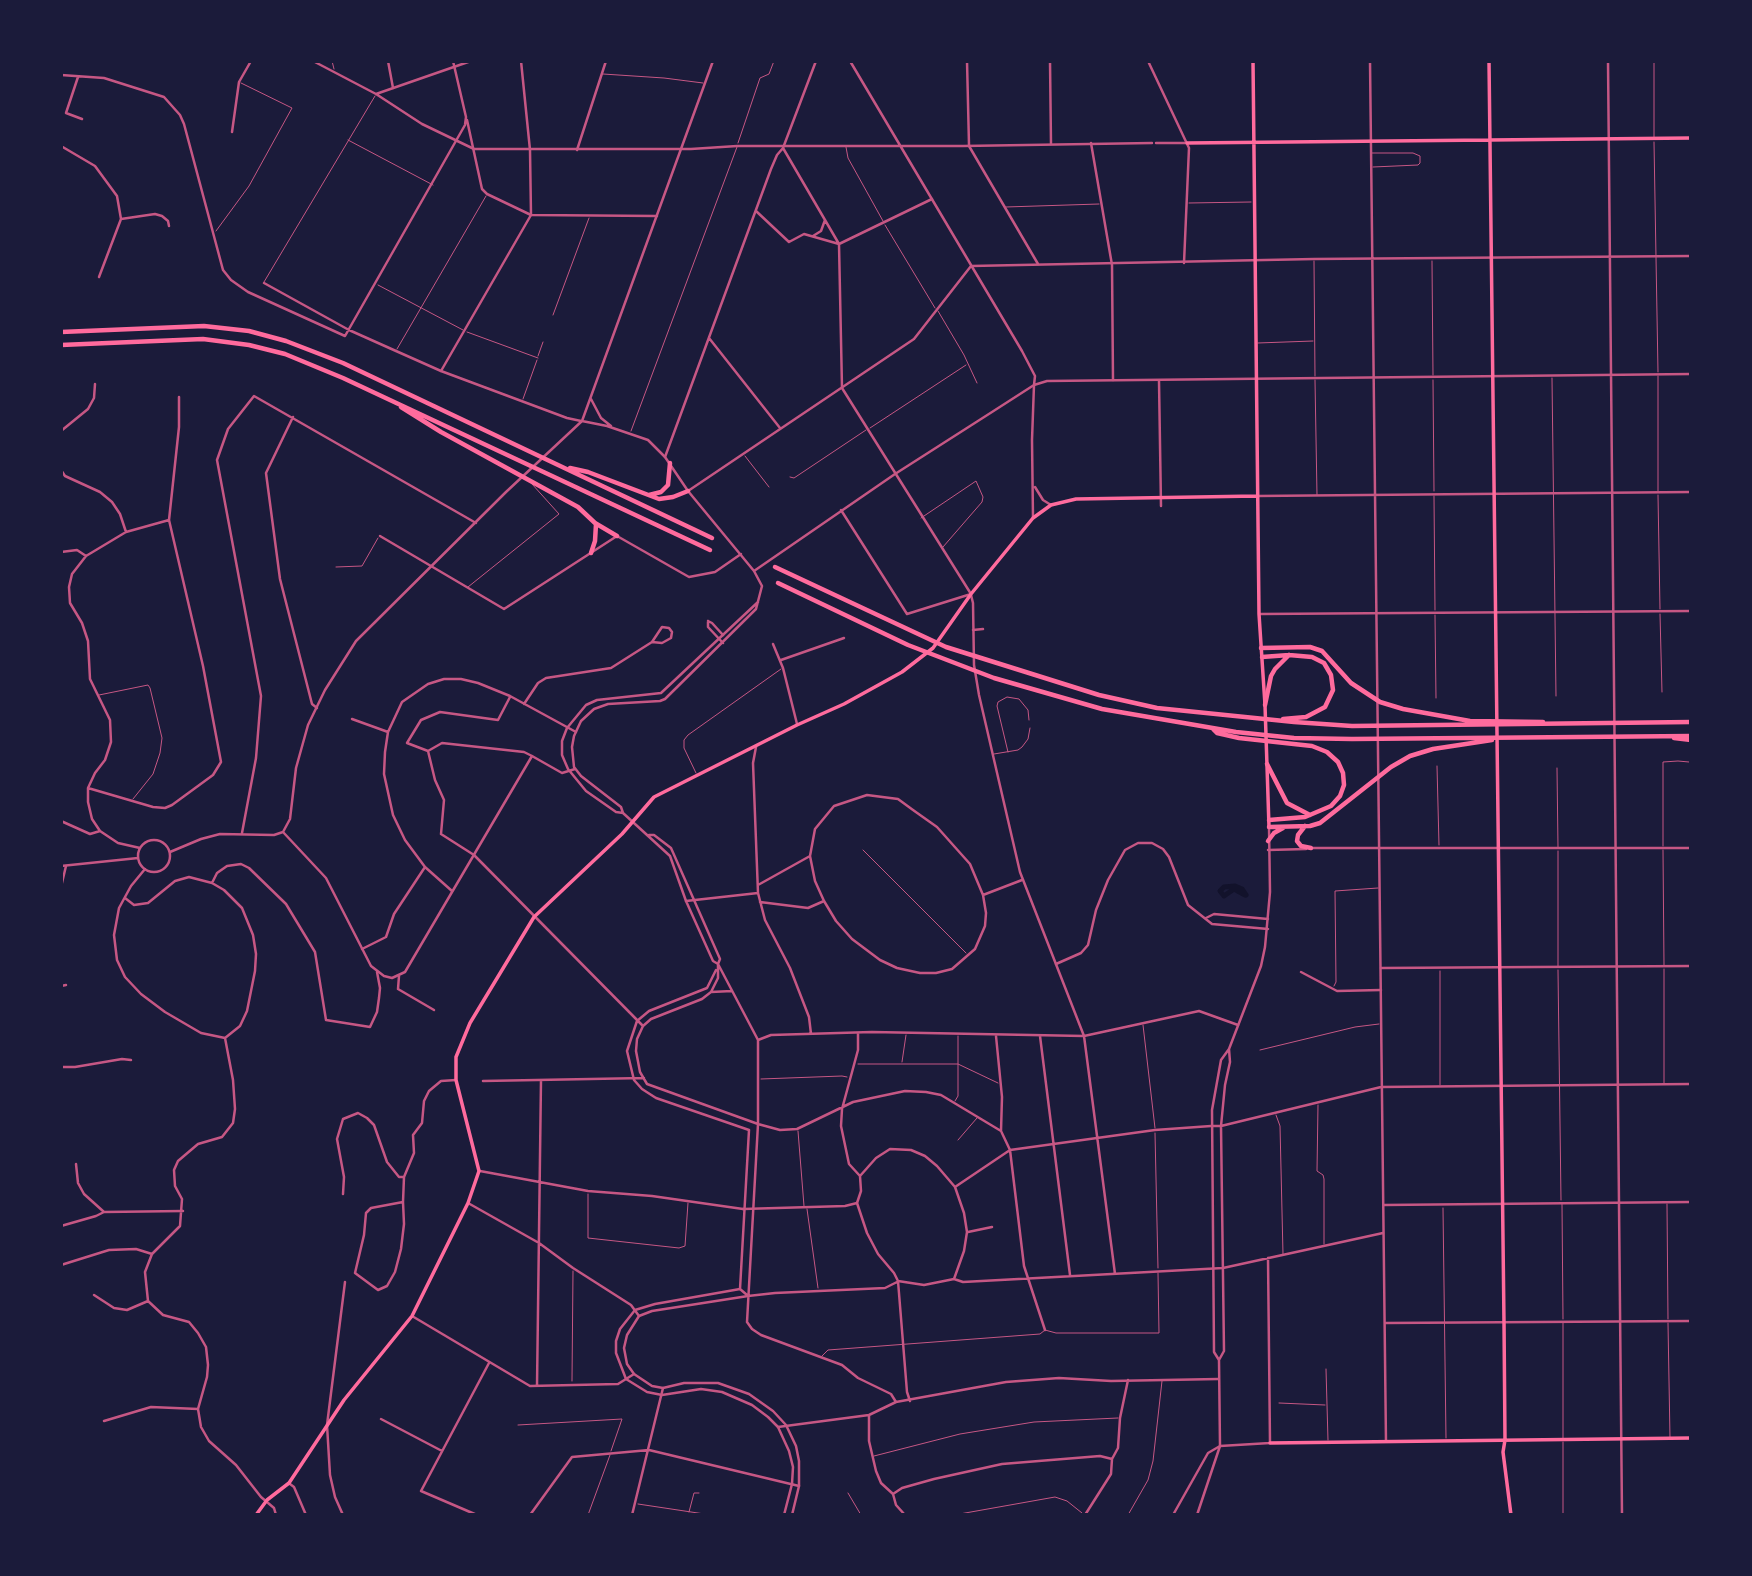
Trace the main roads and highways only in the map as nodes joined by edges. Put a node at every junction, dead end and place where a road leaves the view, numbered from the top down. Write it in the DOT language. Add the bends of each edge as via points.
graph roads {
  1 [pos="1253,61"];
  2 [pos="1489,61"];
  3 [pos="1691,138"];
  4 [pos="1490,140"];
  5 [pos="1187,142"];
  6 [pos="1254,142"];
  7 [pos="61,332"];
  8 [pos="61,345"];
  9 [pos="382,396"];
  10 [pos="670,463"];
  11 [pos="580,472"];
  12 [pos="688,491"];
  13 [pos="648,495"];
  14 [pos="1257,496"];
  15 [pos="596,523"];
  16 [pos="617,536"];
  17 [pos="712,538"];
  18 [pos="710,550"];
  19 [pos="591,553"];
  20 [pos="775,567"];
  21 [pos="778,583"];
  22 [pos="1261,648"];
  23 [pos="1289,655"];
  24 [pos="1262,657"];
  25 [pos="1265,705"];
  26 [pos="1293,720"];
  27 [pos="1691,722"];
  28 [pos="1471,723"];
  29 [pos="1237,735"];
  30 [pos="1691,738"];
  31 [pos="1266,740"];
  32 [pos="1294,741"];
  33 [pos="1471,741"];
  34 [pos="1267,764"];
  35 [pos="1311,815"];
  36 [pos="1269,820"];
  37 [pos="1305,826"];
  38 [pos="1269,827"];
  39 [pos="1286,827"];
  40 [pos="1268,841"];
  41 [pos="1311,848"];
  42 [pos="1691,1438"];
  43 [pos="1505,1440"];
  44 [pos="1270,1443"];
  45 [pos="256,1515"];
  46 [pos="1511,1515"];
  1 -- 6 [label="main road"];
  2 -- 4 [label="main road"];
  3 -- 4 [label="main road"];
  4 -- 6 [label="main road"];
  4 -- 43 [label="main road"];
  5 -- 6 [label="main road"];
  6 -- 14 [label="main road"];
  7 -- 11 [label="highway" via="173,326 249,331 343,363"];
  8 -- 9 [label="highway" via="170,339 249,345 311,364"];
  9 -- 15 [label="highway" via="557,495"];
  9 -- 18 [label="highway"];
  10 -- 13 [label="highway" via="666,488"];
  11 -- 13 [label="highway"];
  11 -- 17 [label="highway"];
  12 -- 13 [label="highway" via="659,499"];
  14 -- 22 [label="main road"];
  14 -- 45 [label="main road" via="1076,499 1051,505 1033,518 933,648 902,672 844,704 654,797 534,917 462,1038 456,1058 456,1080 479,1171 468,1203 412,1316 344,1401 289,1483"];
  15 -- 16 [label="highway"];
  15 -- 19 [label="highway"];
  20 -- 26 [label="highway" via="916,634 993,663 1111,698 1157,708"];
  21 -- 29 [label="highway" via="908,645 994,678 1102,709"];
  22 -- 24 [label="main road"];
  22 -- 28 [label="highway" via="1322,651 1351,683 1380,702"];
  23 -- 24 [label="highway"];
  23 -- 25 [label="highway" via="1271,676"];
  23 -- 26 [label="highway" via="1305,655 1324,663 1333,683 1325,707"];
  24 -- 25 [label="main road"];
  25 -- 31 [label="main road"];
  26 -- 28 [label="highway" via="1352,726"];
  27 -- 28 [label="highway"];
  29 -- 31 [label="highway"];
  29 -- 32 [label="highway"];
  30 -- 33 [label="highway" via="1506,737"];
  31 -- 32 [label="highway"];
  31 -- 34 [label="main road"];
  32 -- 33 [label="highway"];
  32 -- 35 [label="highway" via="1327,752 1343,773 1344,785 1337,800"];
  33 -- 37 [label="highway" via="1404,759 1328,818"];
  34 -- 35 [label="highway" via="1287,803"];
  34 -- 36 [label="main road"];
  35 -- 36 [label="highway"];
  36 -- 38 [label="main road"];
  37 -- 39 [label="highway"];
  37 -- 41 [label="highway" via="1297,841"];
  38 -- 39 [label="highway"];
  39 -- 40 [label="highway"];
  42 -- 43 [label="main road"];
  43 -- 44 [label="main road"];
  43 -- 46 [label="main road"];
}
